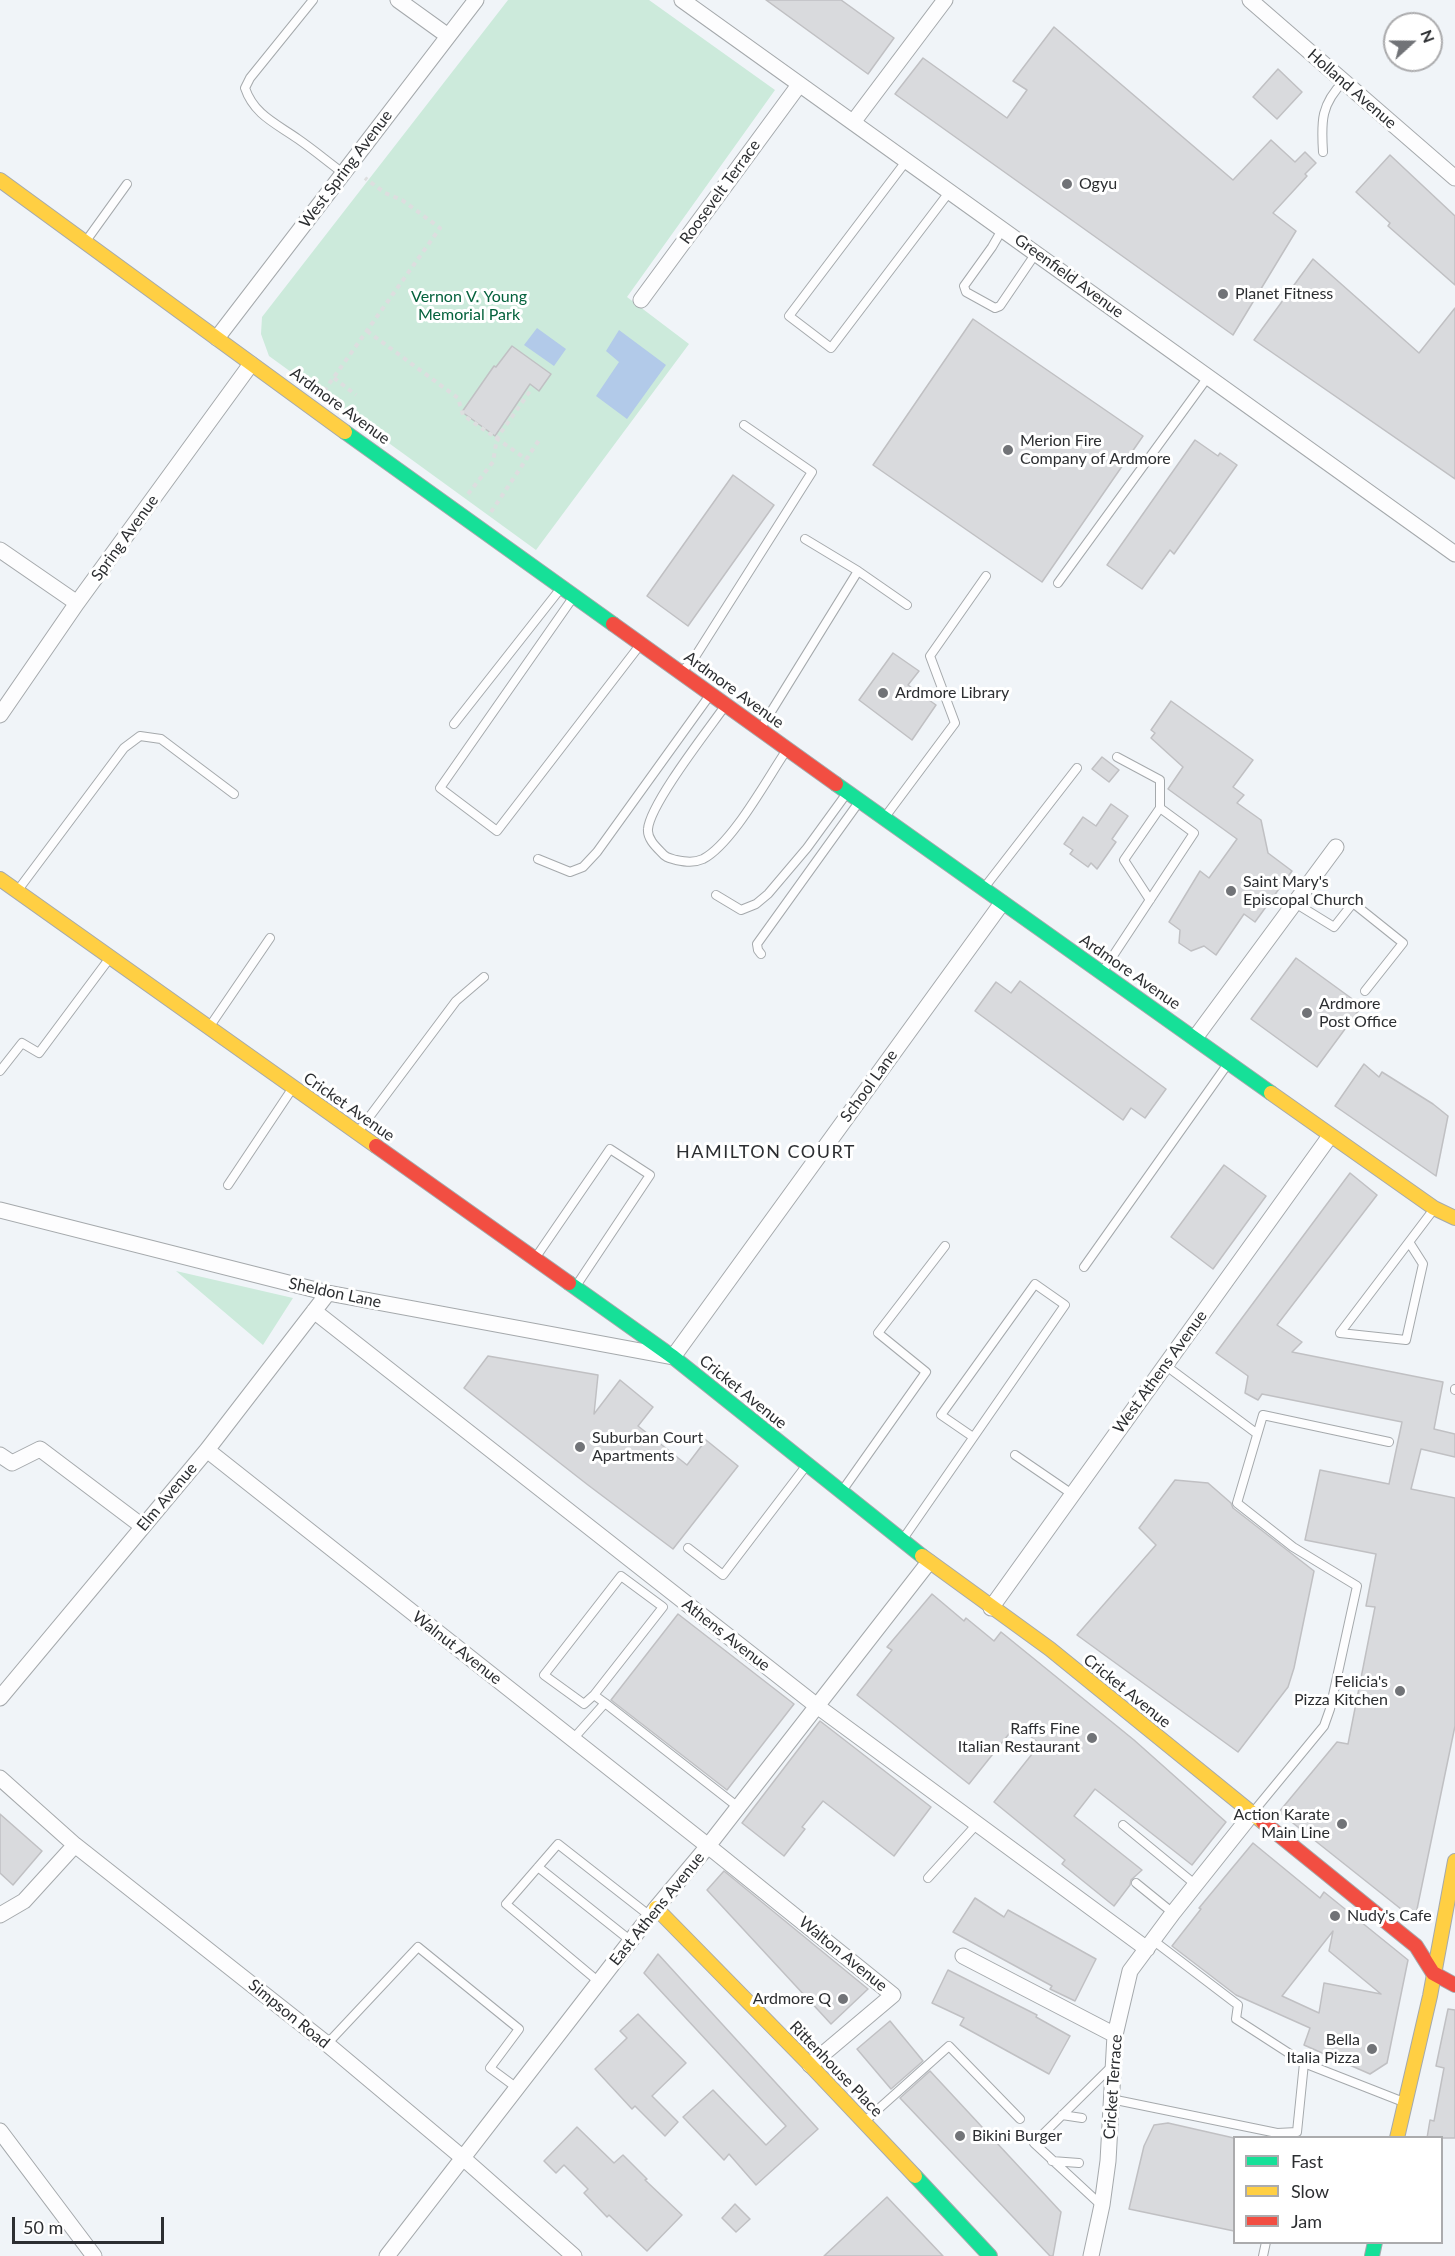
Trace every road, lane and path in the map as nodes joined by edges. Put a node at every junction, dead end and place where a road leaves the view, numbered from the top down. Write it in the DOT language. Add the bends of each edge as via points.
graph roads {
  1 [pos="313,0"];
  2 [pos="398,0"];
  3 [pos="476,0"];
  4 [pos="945,0"];
  5 [pos="1250,0"];
  6 [pos="692,3"];
  7 [pos="448,36"];
  8 [pos="1344,81"];
  9 [pos="799,85"];
  10 [pos="854,122"];
  11 [pos="1323,152"];
  12 [pos="907,160"];
  13 [pos="343,173"];
  14 [pos="365,178"];
  15 [pos="1455,178"];
  16 [pos="0,180"];
  17 [pos="127,184"];
  18 [pos="950,191"];
  19 [pos="1003,228"];
  20 [pos="85,242"];
  21 [pos="1036,253"];
  22 [pos="641,300"];
  23 [pos="367,331"];
  24 [pos="217,338"];
  25 [pos="251,364"];
  26 [pos="1208,377"];
  27 [pos="334,378"];
  28 [pos="530,391"];
  29 [pos="356,395"];
  30 [pos="321,396"];
  31 [pos="744,424"];
  32 [pos="497,438"];
  33 [pos="539,440"];
  34 [pos="526,459"];
  35 [pos="465,498"];
  36 [pos="489,514"];
  37 [pos="805,538"];
  38 [pos="0,550"];
  39 [pos="1455,554"];
  40 [pos="858,571"];
  41 [pos="986,576"];
  42 [pos="1058,583"];
  43 [pos="562,586"];
  44 [pos="574,596"];
  45 [pos="77,603"];
  46 [pos="907,605"];
  47 [pos="641,644"];
  48 [pos="681,672"];
  49 [pos="711,693"];
  50 [pos="726,704"];
  51 [pos="0,715"];
  52 [pos="454,724"];
  53 [pos="760,729"];
  54 [pos="788,749"];
  55 [pos="1117,757"];
  56 [pos="1077,768"];
  57 [pos="848,792"];
  58 [pos="234,794"];
  59 [pos="860,801"];
  60 [pos="1160,808"];
  61 [pos="884,818"];
  62 [pos="1336,847"];
  63 [pos="538,859"];
  64 [pos="0,879"];
  65 [pos="983,889"];
  66 [pos="17,891"];
  67 [pos="716,895"];
  68 [pos="1149,900"];
  69 [pos="1002,903"];
  70 [pos="1295,903"];
  71 [pos="270,938"];
  72 [pos="761,954"];
  73 [pos="110,957"];
  74 [pos="1103,972"];
  75 [pos="484,977"];
  76 [pos="1365,991"];
  77 [pos="209,1027"];
  78 [pos="1195,1038"];
  79 [pos="1228,1063"];
  80 [pos="0,1071"];
  81 [pos="293,1088"];
  82 [pos="357,1133"];
  83 [pos="1330,1136"];
  84 [pos="228,1185"];
  85 [pos="1434,1208"];
  86 [pos="0,1210"];
  87 [pos="1455,1218"];
  88 [pos="1409,1242"];
  89 [pos="945,1246"];
  90 [pos="535,1259"];
  91 [pos="1084,1267"];
  92 [pos="575,1288"];
  93 [pos="328,1293"];
  94 [pos="314,1311"];
  95 [pos="673,1357"];
  96 [pos="1165,1365"];
  97 [pos="1256,1433"];
  98 [pos="974,1437"];
  99 [pos="1389,1442"];
  100 [pos="207,1450"];
  101 [pos="0,1455"];
  102 [pos="1015,1455"];
  103 [pos="807,1465"];
  104 [pos="841,1492"];
  105 [pos="1072,1494"];
  106 [pos="142,1526"];
  107 [pos="902,1540"];
  108 [pos="688,1548"];
  109 [pos="929,1562"];
  110 [pos="990,1608"];
  111 [pos="594,1695"];
  112 [pos="0,1698"];
  113 [pos="605,1703"];
  114 [pos="817,1706"];
  115 [pos="573,1739"];
  116 [pos="0,1778"];
  117 [pos="738,1808"];
  118 [pos="1251,1815"];
  119 [pos="977,1824"];
  120 [pos="1123,1825"];
  121 [pos="75,1845"];
  122 [pos="708,1846"];
  123 [pos="1455,1861"];
  124 [pos="538,1868"];
  125 [pos="928,1878"];
  126 [pos="1136,1883"];
  127 [pos="1196,1885"];
  128 [pos="653,1912"];
  129 [pos="1173,1913"];
  130 [pos="0,1916"];
  131 [pos="631,1941"];
  132 [pos="1150,1945"];
  133 [pos="963,1956"];
  134 [pos="1433,1973"];
  135 [pos="599,1982"];
  136 [pos="1455,1985"];
  137 [pos="1115,2035"];
  138 [pos="327,2044"];
  139 [pos="1304,2063"];
  140 [pos="810,2065"];
  141 [pos="1113,2065"];
  142 [pos="517,2088"];
  143 [pos="1111,2099"];
  144 [pos="1405,2103"];
  145 [pos="1062,2115"];
  146 [pos="1082,2118"];
  147 [pos="1020,2119"];
  148 [pos="863,2122"];
  149 [pos="0,2131"];
  150 [pos="1398,2136"];
  151 [pos="463,2158"];
  152 [pos="1052,2161"];
  153 [pos="1079,2163"];
  154 [pos="1102,2205"];
  155 [pos="94,2256"];
  156 [pos="387,2256"];
  157 [pos="574,2256"];
  158 [pos="990,2256"];
  159 [pos="1091,2256"];
  1 -- 13 [label="lane" via="245,88 249,100 264,117"];
  2 -- 7 [label="street"];
  3 -- 7 [label="street, West Spring Avenue"];
  4 -- 10 [label="street"];
  5 -- 8 [label="street, Holland Avenue"];
  6 -- 9 [label="street, Greenfield Avenue"];
  7 -- 13 [label="street, West Spring Avenue"];
  8 -- 11 [label="lane" via="1331,94 1321,119"];
  8 -- 15 [label="street, Holland Avenue"];
  9 -- 10 [label="street, Greenfield Avenue"];
  9 -- 22 [label="street, Roosevelt Terrace"];
  10 -- 12 [label="street, Greenfield Avenue"];
  12 -- 18 [label="street, Greenfield Avenue"];
  12 -- 18 [label="lane" via="789,316 831,348"];
  13 -- 24 [label="street, West Spring Avenue"];
  14 -- 23 [label="path" via="440,228"];
  16 -- 20 [label="main road, Ardmore Avenue"];
  17 -- 20 [label="lane"];
  18 -- 19 [label="street, Greenfield Avenue"];
  19 -- 21 [label="street, Greenfield Avenue"];
  19 -- 21 [label="lane" via="964,286 966,292 995,308 1000,306"];
  20 -- 24 [label="main road, Ardmore Avenue"];
  21 -- 26 [label="street, Greenfield Avenue"];
  23 -- 27 [label="path"];
  23 -- 32 [label="path" via="458,398 463,415"];
  24 -- 25 [label="main road, Ardmore Avenue"];
  25 -- 43 [label="main road, Ardmore Avenue"];
  25 -- 45 [label="street, Spring Avenue"];
  26 -- 39 [label="street, Greenfield Avenue"];
  26 -- 42 [label="lane"];
  27 -- 29 [label="path"];
  27 -- 30 [label="path"];
  28 -- 32 [label="path"];
  31 -- 48 [label="lane" via="812,472 693,660"];
  32 -- 34 [label="path"];
  32 -- 35 [label="path" via="493,462"];
  33 -- 34 [label="path"];
  34 -- 36 [label="path"];
  37 -- 40 [label="lane"];
  38 -- 45 [label="street"];
  40 -- 46 [label="lane"];
  40 -- 53 [label="lane"];
  41 -- 61 [label="lane" via="930,656 955,723"];
  43 -- 44 [label="main road, Ardmore Avenue"];
  43 -- 52 [label="lane"];
  44 -- 47 [label="main road, Ardmore Avenue"];
  44 -- 47 [label="lane" via="440,788 497,831"];
  45 -- 51 [label="street, Spring Avenue"];
  47 -- 48 [label="main road, Ardmore Avenue"];
  48 -- 49 [label="main road, Ardmore Avenue"];
  49 -- 50 [label="main road, Ardmore Avenue"];
  49 -- 63 [label="lane" via="583,867 570,872"];
  50 -- 53 [label="main road, Ardmore Avenue"];
  50 -- 54 [label="lane" via="650,819 647,831 665,858 689,862 718,848"];
  53 -- 54 [label="main road, Ardmore Avenue"];
  54 -- 57 [label="main road, Ardmore Avenue"];
  55 -- 60 [label="lane" via="1160,780"];
  56 -- 65 [label="lane"];
  57 -- 59 [label="main road, Ardmore Avenue"];
  57 -- 67 [label="lane" via="807,848 756,904 741,910"];
  58 -- 66 [label="lane" via="161,739 140,736 123,748"];
  59 -- 61 [label="main road, Ardmore Avenue"];
  59 -- 72 [label="lane" via="758,944"];
  60 -- 68 [label="lane" via="1124,860"];
  60 -- 68 [label="lane" via="1194,833"];
  61 -- 65 [label="main road, Ardmore Avenue"];
  62 -- 70 [label="street"];
  64 -- 66 [label="main road, Cricket Avenue"];
  65 -- 69 [label="main road, Ardmore Avenue"];
  66 -- 73 [label="main road, Cricket Avenue"];
  68 -- 74 [label="lane"];
  69 -- 74 [label="main road, Ardmore Avenue"];
  69 -- 95 [label="street, School Lane"];
  70 -- 76 [label="lane" via="1335,927 1353,903 1403,943"];
  70 -- 78 [label="street"];
  71 -- 77 [label="lane"];
  73 -- 77 [label="main road, Cricket Avenue"];
  73 -- 80 [label="lane" via="39,1053 22,1043"];
  74 -- 78 [label="main road, Ardmore Avenue"];
  75 -- 82 [label="lane" via="456,1001"];
  77 -- 81 [label="main road, Cricket Avenue"];
  78 -- 79 [label="main road, Ardmore Avenue"];
  79 -- 83 [label="main road, Ardmore Avenue"];
  79 -- 91 [label="lane"];
  81 -- 82 [label="main road, Cricket Avenue"];
  81 -- 84 [label="lane"];
  82 -- 90 [label="main road, Cricket Avenue"];
  83 -- 85 [label="main road, Ardmore Avenue"];
  83 -- 96 [label="street, West Athens Avenue"];
  85 -- 87 [label="main road, Ardmore Avenue"];
  85 -- 88 [label="lane"];
  86 -- 93 [label="street, Sheldon Lane"];
  88 -- 88 [label="lane" via="1423,1264 1406,1340 1340,1333"];
  89 -- 104 [label="lane" via="879,1333 926,1372"];
  90 -- 92 [label="main road, Cricket Avenue"];
  90 -- 92 [label="lane" via="610,1149 650,1175"];
  92 -- 95 [label="main road, Cricket Avenue"];
  93 -- 94 [label="street, Elm Avenue"];
  93 -- 95 [label="street, Sheldon Lane"];
  94 -- 100 [label="street, Elm Avenue"];
  94 -- 114 [label="street, Athens Avenue"];
  95 -- 103 [label="main road, Cricket Avenue"];
  96 -- 97 [label="lane"];
  96 -- 105 [label="street, West Athens Avenue"];
  97 -- 99 [label="lane" via="1263,1416"];
  97 -- 118 [label="lane" via="1237,1503 1293,1547 1357,1586 1324,1726"];
  98 -- 98 [label="lane" via="1065,1305 1035,1284 941,1414"];
  98 -- 107 [label="lane"];
  100 -- 106 [label="street, Elm Avenue"];
  100 -- 115 [label="street, Walnut Avenue"];
  101 -- 106 [label="street" via="12,1463 40,1449"];
  102 -- 105 [label="lane"];
  103 -- 104 [label="main road, Cricket Avenue"];
  103 -- 108 [label="lane" via="723,1575"];
  104 -- 107 [label="main road, Cricket Avenue"];
  105 -- 110 [label="street, West Athens Avenue"];
  106 -- 112 [label="street, Elm Avenue"];
  107 -- 109 [label="main road, Cricket Avenue"];
  109 -- 110 [label="main road, Cricket Avenue"];
  109 -- 114 [label="street, East Athens Avenue"];
  110 -- 118 [label="main road, Cricket Avenue" via="1050,1649"];
  111 -- 111 [label="lane" via="663,1607 621,1576 544,1674 584,1704"];
  111 -- 113 [label="lane"];
  113 -- 115 [label="lane"];
  113 -- 117 [label="lane"];
  114 -- 117 [label="street, East Athens Avenue"];
  114 -- 119 [label="street, Athens Avenue"];
  115 -- 122 [label="street, Walnut Avenue"];
  116 -- 121 [label="street, Simpson Road"];
  117 -- 122 [label="street, East Athens Avenue"];
  118 -- 127 [label="street, Cricket Terrace"];
  118 -- 134 [label="main road, Cricket Avenue" via="1416,1946"];
  119 -- 125 [label="lane"];
  119 -- 132 [label="street, Athens Avenue"];
  120 -- 127 [label="lane"];
  121 -- 130 [label="street" via="24,1901"];
  121 -- 138 [label="street, Simpson Road"];
  122 -- 128 [label="street, East Athens Avenue"];
  122 -- 140 [label="street, Walton Avenue" via="893,1995"];
  123 -- 134 [label="main road"];
  124 -- 128 [label="lane" via="558,1844"];
  124 -- 131 [label="lane"];
  124 -- 135 [label="lane" via="506,1904"];
  126 -- 129 [label="lane"];
  127 -- 129 [label="street, Cricket Terrace"];
  128 -- 131 [label="street, East Athens Avenue"];
  128 -- 140 [label="main road, Rittenhouse Place"];
  129 -- 132 [label="street, Cricket Terrace"];
  131 -- 135 [label="street, East Athens Avenue"];
  132 -- 137 [label="street, Cricket Terrace" via="1130,1971"];
  132 -- 139 [label="lane" via="1238,2005 1236,2019"];
  133 -- 137 [label="street"];
  134 -- 136 [label="main road"];
  134 -- 144 [label="main road"];
  135 -- 142 [label="street, East Athens Avenue"];
  137 -- 141 [label="street, Cricket Terrace"];
  138 -- 142 [label="lane" via="418,1947 519,2029 490,2068"];
  138 -- 151 [label="street, Simpson Road"];
  139 -- 143 [label="lane" via="1297,2132 1277,2133"];
  139 -- 144 [label="lane"];
  140 -- 148 [label="main road, Rittenhouse Place"];
  141 -- 143 [label="street, Cricket Terrace"];
  141 -- 145 [label="lane"];
  142 -- 151 [label="street, East Athens Avenue"];
  143 -- 154 [label="street, Cricket Terrace"];
  144 -- 150 [label="main road"];
  145 -- 146 [label="lane"];
  145 -- 152 [label="lane" via="1034,2143"];
  147 -- 148 [label="lane" via="949,2046"];
  148 -- 158 [label="main road, Rittenhouse Place"];
  149 -- 155 [label="street"];
  151 -- 156 [label="street, East Athens Avenue"];
  151 -- 157 [label="street, Simpson Road"];
  152 -- 153 [label="lane"];
  152 -- 154 [label="lane"];
  154 -- 159 [label="street, Cricket Terrace"];
}
